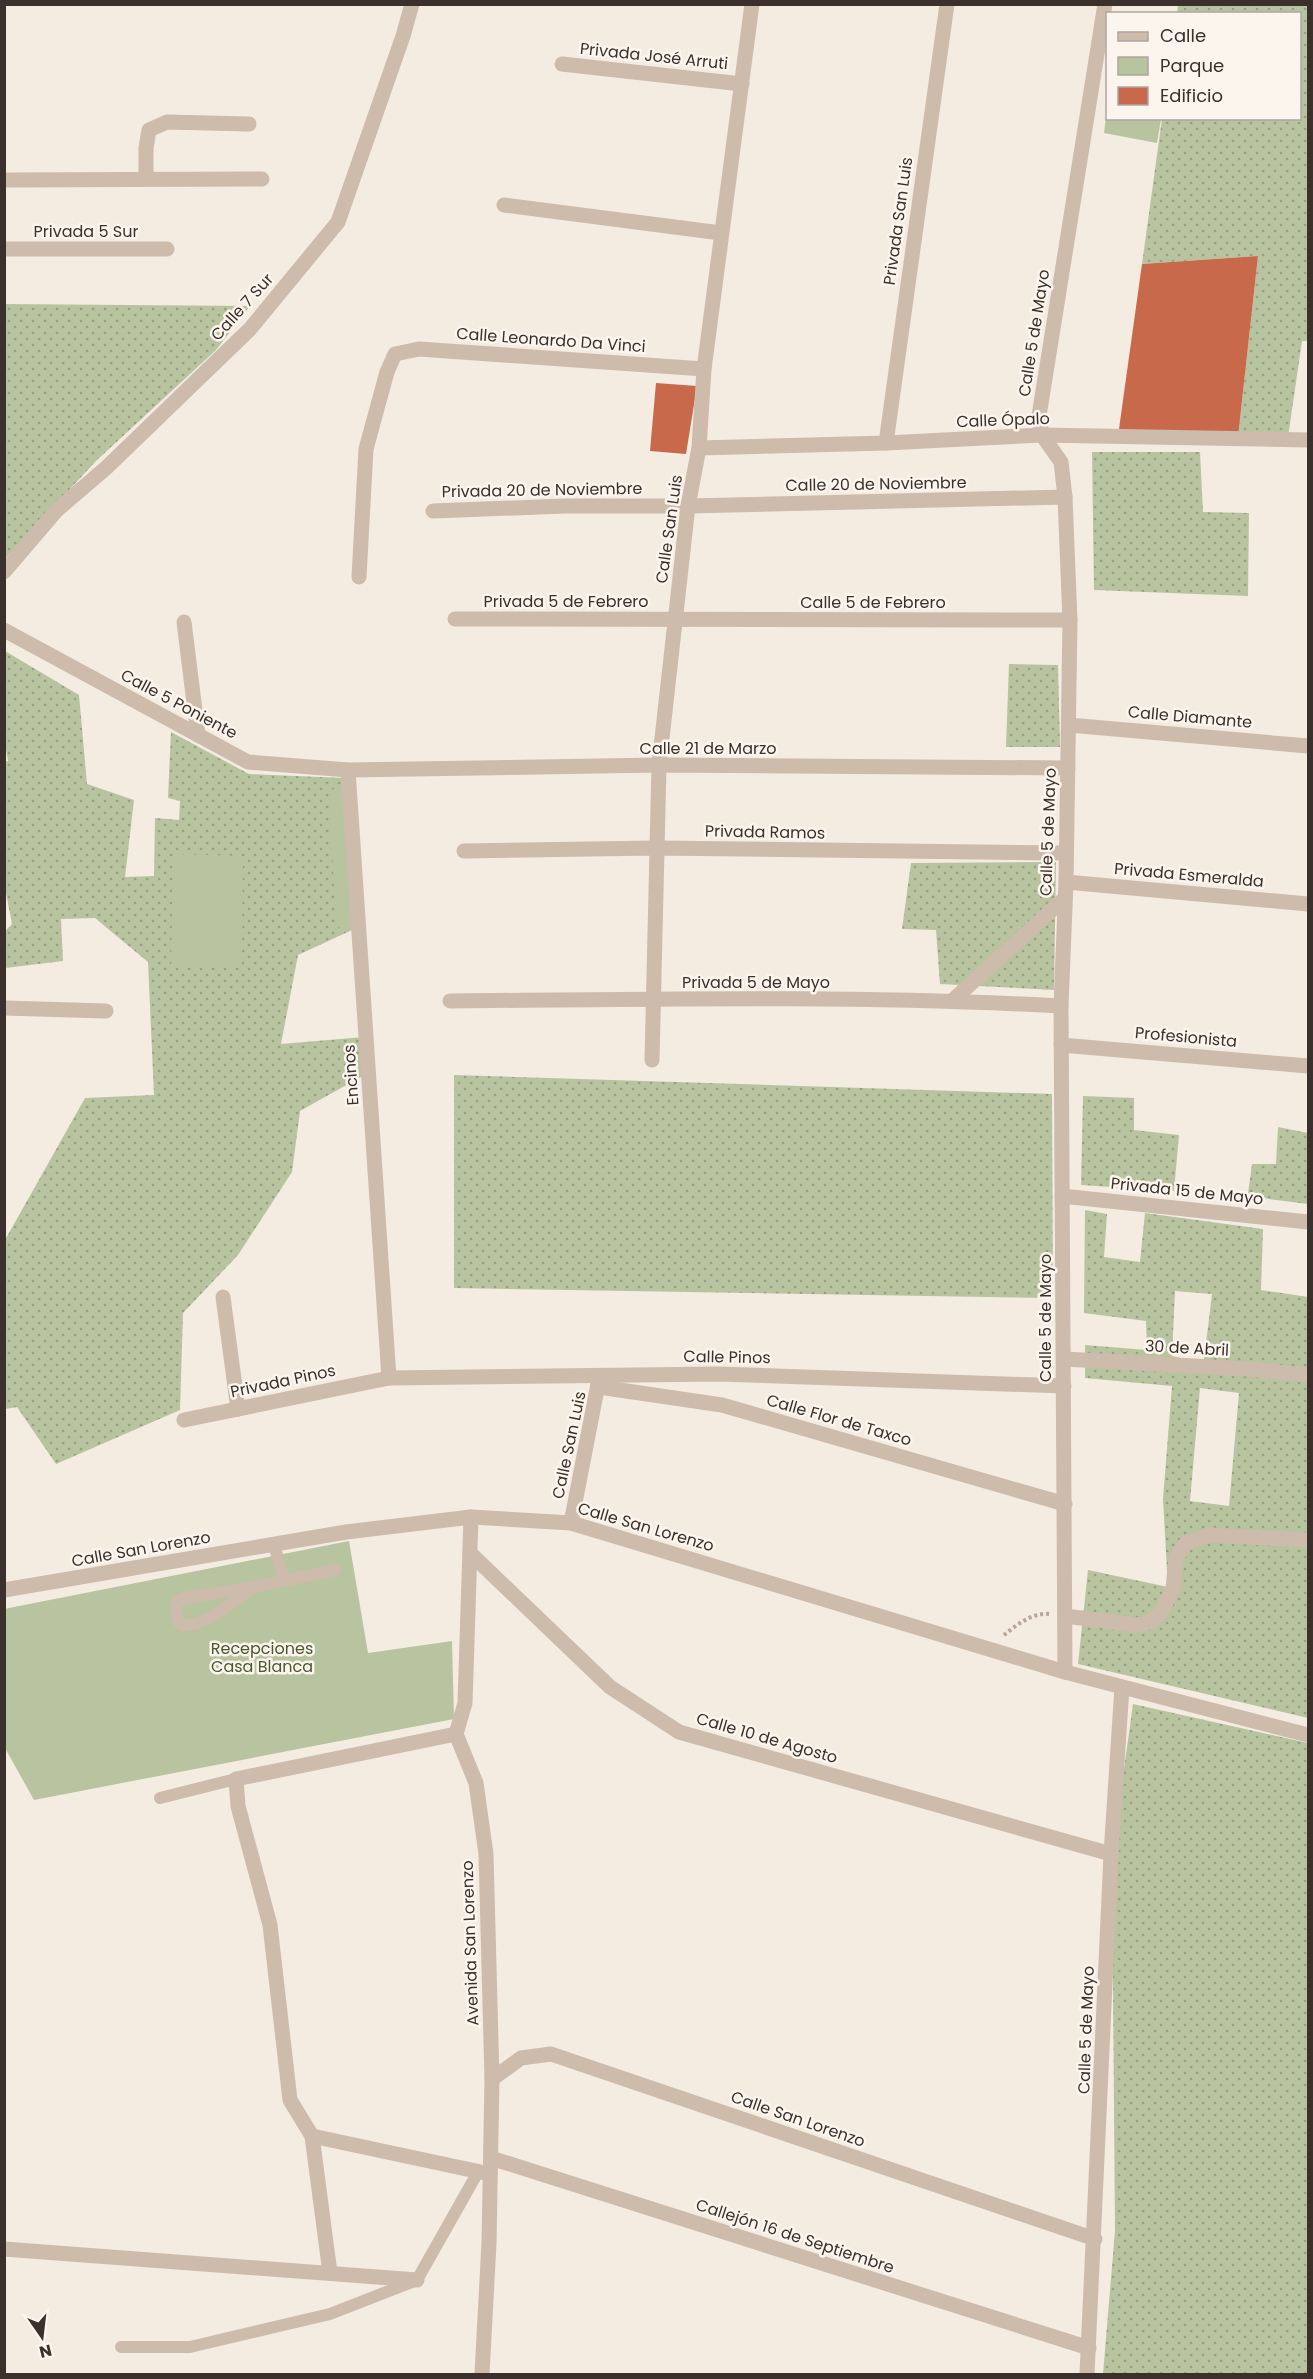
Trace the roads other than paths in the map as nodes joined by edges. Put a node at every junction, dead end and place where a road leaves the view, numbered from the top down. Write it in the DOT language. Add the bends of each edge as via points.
graph roads {
  1 [pos="412,4"];
  2 [pos="752,4"];
  3 [pos="947,4"];
  4 [pos="1105,4"];
  5 [pos="562,64"];
  6 [pos="742,84"];
  7 [pos="249,124"];
  8 [pos="146,179"];
  9 [pos="262,179"];
  10 [pos="4,180"];
  11 [pos="504,205"];
  12 [pos="722,233"];
  13 [pos="4,249"];
  14 [pos="167,249"];
  15 [pos="704,369"];
  16 [pos="1042,435"];
  17 [pos="1308,440"];
  18 [pos="886,443"];
  19 [pos="699,448"];
  20 [pos="1065,497"];
  21 [pos="688,506"];
  22 [pos="433,511"];
  23 [pos="4,572"];
  24 [pos="359,577"];
  25 [pos="455,619"];
  26 [pos="676,619"];
  27 [pos="1070,620"];
  28 [pos="184,622"];
  29 [pos="4,630"];
  30 [pos="1069,724"];
  31 [pos="198,735"];
  32 [pos="1308,746"];
  33 [pos="659,765"];
  34 [pos="1068,768"];
  35 [pos="348,770"];
  36 [pos="656,848"];
  37 [pos="464,851"];
  38 [pos="1066,853"];
  39 [pos="1065,882"];
  40 [pos="1065,898"];
  41 [pos="1308,904"];
  42 [pos="655,999"];
  43 [pos="953,1000"];
  44 [pos="450,1001"];
  45 [pos="1061,1006"];
  46 [pos="4,1008"];
  47 [pos="106,1011"];
  48 [pos="1061,1045"];
  49 [pos="652,1060"];
  50 [pos="1308,1066"];
  51 [pos="1062,1196"];
  52 [pos="1308,1222"];
  53 [pos="223,1297"];
  54 [pos="1064,1359"];
  55 [pos="1308,1375"];
  56 [pos="389,1378"];
  57 [pos="599,1381"];
  58 [pos="1064,1386"];
  59 [pos="238,1409"];
  60 [pos="184,1420"];
  61 [pos="1065,1504"];
  62 [pos="471,1517"];
  63 [pos="571,1523"];
  64 [pos="1308,1540"];
  65 [pos="274,1544"];
  66 [pos="470,1553"];
  67 [pos="335,1570"];
  68 [pos="284,1581"];
  69 [pos="253,1587"];
  70 [pos="4,1590"];
  71 [pos="1065,1616"];
  72 [pos="1065,1672"];
  73 [pos="1122,1687"];
  74 [pos="456,1734"];
  75 [pos="1308,1735"];
  76 [pos="236,1779"];
  77 [pos="160,1798"];
  78 [pos="1111,1854"];
  79 [pos="492,2079"];
  80 [pos="312,2136"];
  81 [pos="491,2158"];
  82 [pos="484,2173"];
  83 [pos="1095,2239"];
  84 [pos="4,2249"];
  85 [pos="330,2273"];
  86 [pos="417,2280"];
  87 [pos="121,2347"];
  88 [pos="1089,2348"];
  89 [pos="482,2374"];
  90 [pos="1087,2374"];
  1 -- 23 [label="street, Calle 7 Sur" via="338,222 250,329 57,510"];
  2 -- 6 [label="street, Calle San Luis"];
  3 -- 18 [label="street, Privada San Luis"];
  4 -- 16 [label="street, Calle 5 de Mayo" via="1039,417"];
  5 -- 6 [label="street, Privada José Arruti"];
  6 -- 12 [label="street, Calle San Luis"];
  7 -- 8 [label="street" via="167,122 148,130"];
  8 -- 9 [label="street"];
  8 -- 10 [label="street"];
  11 -- 12 [label="street"];
  12 -- 15 [label="street, Calle San Luis"];
  13 -- 14 [label="street, Privada 5 Sur"];
  15 -- 19 [label="street, Calle San Luis"];
  15 -- 24 [label="street, Calle Leonardo Da Vinci" via="419,349 395,354 366,449"];
  16 -- 17 [label="street, Calle Ópalo"];
  16 -- 18 [label="street, Calle Ópalo"];
  16 -- 20 [label="street, Calle 5 de Mayo" via="1062,462"];
  18 -- 19 [label="street, Calle Ópalo"];
  19 -- 21 [label="street, Calle San Luis"];
  20 -- 21 [label="street, Calle 20 de Noviembre"];
  20 -- 27 [label="street, Calle 5 de Mayo"];
  21 -- 22 [label="street, Privada 20 de Noviembre"];
  21 -- 26 [label="street, Calle San Luis"];
  25 -- 26 [label="street, Privada 5 de Febrero"];
  26 -- 27 [label="street, Calle 5 de Febrero"];
  26 -- 33 [label="street, Calle San Luis"];
  27 -- 30 [label="street, Calle 5 de Mayo"];
  28 -- 31 [label="street"];
  29 -- 31 [label="street, Calle 5 Poniente"];
  30 -- 32 [label="street, Calle Diamante"];
  30 -- 34 [label="street, Calle 5 de Mayo"];
  31 -- 35 [label="street, Calle 5 Poniente" via="248,762"];
  33 -- 34 [label="street, Calle 21 de Marzo"];
  33 -- 35 [label="street, Calle 21 de Marzo"];
  33 -- 36 [label="street, Calle San Luis"];
  34 -- 38 [label="street, Calle 5 de Mayo"];
  35 -- 56 [label="street, Encinos"];
  36 -- 37 [label="street, Privada Ramos"];
  36 -- 38 [label="street, Privada Ramos"];
  36 -- 42 [label="street, Calle San Luis"];
  38 -- 39 [label="street, Calle 5 de Mayo"];
  39 -- 40 [label="street, Calle 5 de Mayo"];
  39 -- 41 [label="street, Privada Esmeralda"];
  40 -- 43 [label="street"];
  40 -- 45 [label="street, Calle 5 de Mayo"];
  42 -- 43 [label="street, Privada 5 de Mayo"];
  42 -- 44 [label="street, Privada 5 de Mayo"];
  42 -- 49 [label="street, Calle San Luis"];
  43 -- 45 [label="street, Privada 5 de Mayo"];
  45 -- 48 [label="street, Calle 5 de Mayo"];
  46 -- 47 [label="street"];
  48 -- 50 [label="street, Profesionista"];
  48 -- 51 [label="street, Calle 5 de Mayo"];
  51 -- 52 [label="street, Privada 15 de Mayo"];
  51 -- 54 [label="street, Calle 5 de Mayo"];
  53 -- 59 [label="street"];
  54 -- 55 [label="street, 30 de Abril"];
  54 -- 58 [label="street, Calle 5 de Mayo"];
  56 -- 57 [label="street, Calle Pinos"];
  56 -- 59 [label="street, Privada Pinos"];
  57 -- 58 [label="street, Calle Pinos" via="719,1374"];
  57 -- 61 [label="street, Calle Flor de Taxco" via="722,1405"];
  57 -- 63 [label="street, Calle San Luis"];
  58 -- 61 [label="street, Calle 5 de Mayo"];
  59 -- 60 [label="street, Privada Pinos"];
  61 -- 71 [label="street, Calle 5 de Mayo"];
  62 -- 63 [label="street, Calle San Lorenzo"];
  62 -- 65 [label="street, Calle San Lorenzo"];
  62 -- 66 [label="street"];
  63 -- 72 [label="street, Calle San Lorenzo"];
  64 -- 71 [label="street" via="1209,1535 1186,1543 1176,1558 1173,1589 1160,1614 1150,1622 1136,1625"];
  65 -- 68 [label="lane"];
  65 -- 70 [label="street, Calle San Lorenzo"];
  66 -- 74 [label="street" via="465,1703"];
  66 -- 78 [label="street, Calle 10 de Agosto" via="610,1686 679,1732"];
  67 -- 68 [label="lane"];
  68 -- 69 [label="lane"];
  69 -- 69 [label="lane" via="178,1601 179,1622 186,1626 209,1619"];
  71 -- 72 [label="street, Calle 5 de Mayo"];
  72 -- 73 [label="street, Calle San Lorenzo"];
  73 -- 75 [label="street, Calle San Lorenzo"];
  73 -- 78 [label="street, Calle 5 de Mayo"];
  74 -- 76 [label="street"];
  74 -- 79 [label="street, Avenida San Lorenzo" via="476,1783 486,1854"];
  76 -- 77 [label="lane"];
  76 -- 80 [label="street" via="238,1806 270,1925 290,2100"];
  78 -- 83 [label="street, Calle 5 de Mayo"];
  79 -- 81 [label="street, Avenida San Lorenzo"];
  79 -- 83 [label="street, Calle San Lorenzo" via="521,2058 551,2054"];
  80 -- 82 [label="street"];
  80 -- 85 [label="street"];
  81 -- 82 [label="street, Avenida San Lorenzo"];
  81 -- 88 [label="street, Callejón 16 de Septiembre"];
  82 -- 86 [label="lane"];
  82 -- 89 [label="street, Avenida San Lorenzo" via="489,2243"];
  83 -- 88 [label="street, Calle 5 de Mayo"];
  84 -- 85 [label="street"];
  85 -- 86 [label="street"];
  86 -- 87 [label="lane" via="330,2314 190,2347"];
  88 -- 90 [label="street, Calle 5 de Mayo"];
}
